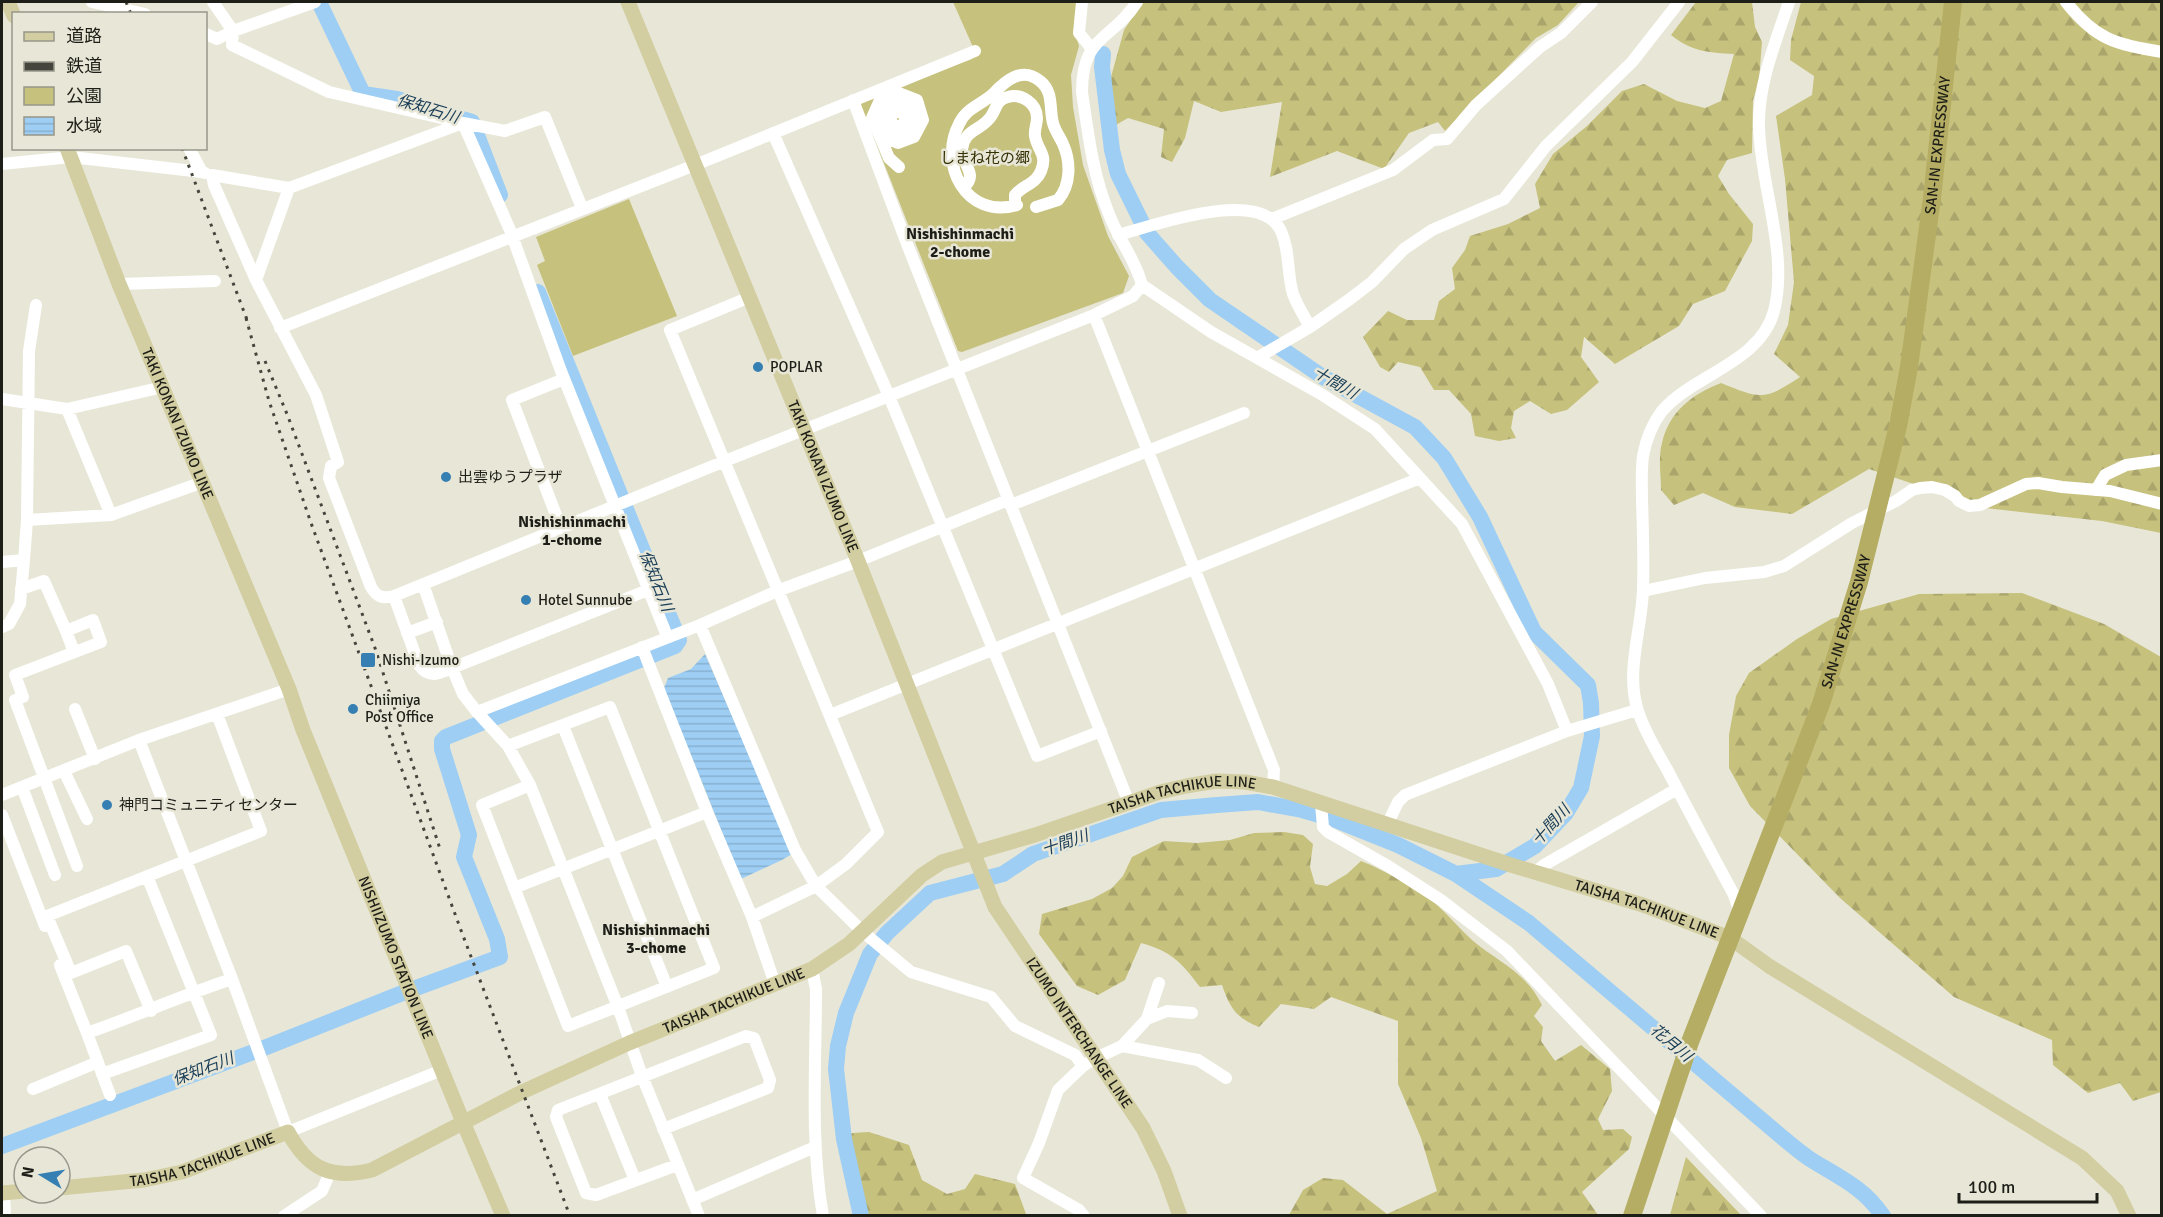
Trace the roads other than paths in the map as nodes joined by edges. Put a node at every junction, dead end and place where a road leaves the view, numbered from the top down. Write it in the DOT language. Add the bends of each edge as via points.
graph roads {
  1 [pos="92,2"];
  2 [pos="213,2"];
  3 [pos="315,2"];
  4 [pos="628,2"];
  5 [pos="1082,2"];
  6 [pos="1137,2"];
  7 [pos="1592,2"];
  8 [pos="1679,2"];
  9 [pos="1789,2"];
  10 [pos="1953,2"];
  11 [pos="1960,2"];
  12 [pos="2066,2"];
  13 [pos="136,12"];
  14 [pos="233,31"];
  15 [pos="207,34"];
  16 [pos="1092,49"];
  17 [pos="975,51"];
  18 [pos="2162,52"];
  19 [pos="853,100"];
  20 [pos="900,119"];
  21 [pos="463,123"];
  22 [pos="877,127"];
  23 [pos="773,132"];
  24 [pos="926,132"];
  25 [pos="190,150"];
  26 [pos="69,153"];
  27 [pos="2,164"];
  28 [pos="695,165"];
  29 [pos="899,167"];
  30 [pos="207,173"];
  31 [pos="964,187"];
  32 [pos="289,188"];
  33 [pos="1036,207"];
  34 [pos="582,208"];
  35 [pos="1272,219"];
  36 [pos="1118,235"];
  37 [pos="512,236"];
  38 [pos="256,280"];
  39 [pos="216,281"];
  40 [pos="119,284"];
  41 [pos="1142,285"];
  42 [pos="750,297"];
  43 [pos="36,305"];
  44 [pos="1094,315"];
  45 [pos="1310,327"];
  46 [pos="280,328"];
  47 [pos="1257,358"];
  48 [pos="957,369"];
  49 [pos="564,379"];
  50 [pos="163,387"];
  51 [pos="889,396"];
  52 [pos="2,399"];
  53 [pos="27,403"];
  54 [pos="67,409"];
  55 [pos="1244,412"];
  56 [pos="1900,426"];
  57 [pos="804,430"];
  58 [pos="1148,451"];
  59 [pos="724,460"];
  60 [pos="2162,460"];
  61 [pos="1420,478"];
  62 [pos="203,482"];
  63 [pos="2096,490"];
  64 [pos="1010,503"];
  65 [pos="2162,504"];
  66 [pos="614,507"];
  67 [pos="111,515"];
  68 [pos="27,520"];
  69 [pos="942,526"];
  70 [pos="561,528"];
  71 [pos="24,560"];
  72 [pos="858,561"];
  73 [pos="2,562"];
  74 [pos="1194,569"];
  75 [pos="423,584"];
  76 [pos="21,590"];
  77 [pos="648,590"];
  78 [pos="777,591"];
  79 [pos="1643,591"];
  80 [pos="394,596"];
  81 [pos="437,622"];
  82 [pos="1058,622"];
  83 [pos="700,625"];
  84 [pos="2,627"];
  85 [pos="66,631"];
  86 [pos="407,633"];
  87 [pos="667,636"];
  88 [pos="642,647"];
  89 [pos="992,649"];
  90 [pos="74,652"];
  91 [pos="452,668"];
  92 [pos="907,684"];
  93 [pos="290,694"];
  94 [pos="75,709"];
  95 [pos="1637,710"];
  96 [pos="477,712"];
  97 [pos="217,714"];
  98 [pos="830,715"];
  99 [pos="563,726"];
  100 [pos="1101,731"];
  101 [pos="1567,731"];
  102 [pos="139,740"];
  103 [pos="508,746"];
  104 [pos="95,759"];
  105 [pos="64,771"];
  106 [pos="44,779"];
  107 [pos="530,785"];
  108 [pos="22,787"];
  109 [pos="1273,787"];
  110 [pos="1677,789"];
  111 [pos="2,795"];
  112 [pos="1128,803"];
  113 [pos="1321,804"];
  114 [pos="707,812"];
  115 [pos="2,815"];
  116 [pos="87,819"];
  117 [pos="1387,825"];
  118 [pos="661,831"];
  119 [pos="612,850"];
  120 [pos="972,853"];
  121 [pos="185,862"];
  122 [pos="77,866"];
  123 [pos="564,868"];
  124 [pos="1534,873"];
  125 [pos="55,875"];
  126 [pos="147,876"];
  127 [pos="816,886"];
  128 [pos="514,888"];
  129 [pos="752,917"];
  130 [pos="47,923"];
  131 [pos="863,932"];
  132 [pos="1730,938"];
  133 [pos="812,969"];
  134 [pos="232,979"];
  135 [pos="1159,983"];
  136 [pos="775,984"];
  137 [pos="667,987"];
  138 [pos="194,992"];
  139 [pos="618,1007"];
  140 [pos="151,1011"];
  141 [pos="1192,1012"];
  142 [pos="1147,1019"];
  143 [pos="87,1033"];
  144 [pos="629,1043"];
  145 [pos="1122,1046"];
  146 [pos="1089,1062"];
  147 [pos="100,1068"];
  148 [pos="442,1070"];
  149 [pos="642,1076"];
  150 [pos="1226,1078"];
  151 [pos="33,1089"];
  152 [pos="110,1095"];
  153 [pos="600,1095"];
  154 [pos="463,1122"];
  155 [pos="663,1129"];
  156 [pos="288,1131"];
  157 [pos="815,1147"];
  158 [pos="677,1165"];
  159 [pos="330,1172"];
  160 [pos="635,1180"];
  161 [pos="1644,1186"];
  162 [pos="72,1187"];
  163 [pos="3,1193"];
  164 [pos="692,1200"];
  165 [pos="5,1215"];
  166 [pos="284,1215"];
  167 [pos="504,1215"];
  168 [pos="699,1215"];
  169 [pos="823,1215"];
  170 [pos="1084,1215"];
  171 [pos="1180,1215"];
  172 [pos="1632,1215"];
  173 [pos="1639,1215"];
  174 [pos="1761,1215"];
  175 [pos="2129,1215"];
  1 -- 13 [label="street"];
  2 -- 14 [label="street"];
  3 -- 14 [label="street"];
  4 -- 28 [label="main road, TAKI KONAN IZUMO LINE"];
  5 -- 16 [label="street" via="1079,33"];
  6 -- 16 [label="street"];
  7 -- 35 [label="street" via="1476,105 1447,139 1433,140 1393,170"];
  8 -- 45 [label="street" via="1632,62 1546,146 1504,199 1432,230 1404,249 1372,282"];
  9 -- 79 [label="street" via="1762,92 1758,123 1777,259 1779,286 1773,314 1756,342 1684,393 1653,426 1646,441 1642,475"];
  10 -- 56 [label="highway, SAN-IN EXPRESSWAY" via="1928,233"];
  11 -- 56 [label="highway, SAN-IN EXPRESSWAY" via="1923,315"];
  12 -- 18 [label="street" via="2107,40"];
  14 -- 15 [label="street" via="218,39"];
  14 -- 21 [label="street" via="232,45 329,92"];
  16 -- 36 [label="street" via="1082,77 1085,114 1099,188"];
  17 -- 19 [label="street"];
  19 -- 23 [label="street"];
  19 -- 48 [label="street"];
  20 -- 22 [label="street"];
  20 -- 22 [label="street"];
  20 -- 22 [label="street" via="872,118"];
  20 -- 24 [label="street"];
  20 -- 29 [label="street" via="891,161"];
  21 -- 32 [label="street"];
  21 -- 34 [label="street" via="505,131 545,117"];
  21 -- 37 [label="street"];
  23 -- 28 [label="street"];
  23 -- 51 [label="street"];
  25 -- 30 [label="street"];
  26 -- 27 [label="street"];
  26 -- 30 [label="street"];
  26 -- 40 [label="main road, TAKI KONAN IZUMO LINE"];
  28 -- 34 [label="street"];
  28 -- 42 [label="main road, TAKI KONAN IZUMO LINE"];
  30 -- 32 [label="street"];
  30 -- 38 [label="street"];
  31 -- 33 [label="street" via="969,183 971,175 962,155 967,136 989,120 995,106 1009,96 1023,98 1036,113 1034,136 1043,161 1036,180 1015,195 1016,205 986,207 972,198 957,177 952,146 965,114 1010,78 1038,78 1047,88 1052,120 1066,150 1069,170 1067,185 1058,200"];
  32 -- 38 [label="street"];
  34 -- 37 [label="street"];
  35 -- 36 [label="street" via="1248,210 1228,209"];
  35 -- 45 [label="street" via="1286,247 1293,294"];
  36 -- 41 [label="street"];
  37 -- 46 [label="street"];
  37 -- 49 [label="street"];
  38 -- 46 [label="street"];
  39 -- 40 [label="street"];
  40 -- 50 [label="main road, TAKI KONAN IZUMO LINE"];
  41 -- 44 [label="street" via="1133,296"];
  41 -- 47 [label="street"];
  42 -- 57 [label="main road, TAKI KONAN IZUMO LINE"];
  42 -- 59 [label="street" via="670,330"];
  43 -- 53 [label="street"];
  44 -- 48 [label="street"];
  44 -- 58 [label="street"];
  45 -- 47 [label="street"];
  46 -- 80 [label="street" via="316,395 338,462 331,466 329,478 370,587 376,596"];
  47 -- 61 [label="street" via="1375,429"];
  48 -- 51 [label="street"];
  48 -- 64 [label="street"];
  49 -- 66 [label="street"];
  49 -- 70 [label="street" via="512,400"];
  50 -- 54 [label="street"];
  50 -- 62 [label="main road, TAKI KONAN IZUMO LINE"];
  51 -- 57 [label="street"];
  51 -- 69 [label="street"];
  52 -- 53 [label="street"];
  53 -- 54 [label="street"];
  53 -- 68 [label="street"];
  54 -- 67 [label="street"];
  55 -- 58 [label="street"];
  56 -- 161 [label="highway, SAN-IN EXPRESSWAY" via="1862,582 1823,704 1708,993 1666,1110"];
  57 -- 59 [label="street"];
  57 -- 72 [label="main road, TAKI KONAN IZUMO LINE"];
  58 -- 64 [label="street"];
  58 -- 74 [label="street"];
  59 -- 66 [label="street"];
  59 -- 78 [label="street"];
  60 -- 63 [label="street" via="2126,465 2105,475"];
  61 -- 74 [label="street"];
  61 -- 101 [label="street" via="1462,524 1548,684"];
  62 -- 67 [label="street"];
  62 -- 93 [label="main road, TAKI KONAN IZUMO LINE"];
  63 -- 65 [label="street"];
  63 -- 79 [label="street" via="2026,484 1970,506 1945,490 1920,488 1871,512 1784,566"];
  64 -- 69 [label="street"];
  64 -- 82 [label="street"];
  66 -- 70 [label="street"];
  66 -- 77 [label="street"];
  67 -- 68 [label="street"];
  68 -- 71 [label="street"];
  69 -- 72 [label="street"];
  69 -- 89 [label="street"];
  70 -- 75 [label="street"];
  71 -- 73 [label="street"];
  71 -- 76 [label="street"];
  72 -- 78 [label="street"];
  72 -- 92 [label="main road, TAKI KONAN IZUMO LINE"];
  74 -- 82 [label="street"];
  74 -- 109 [label="street" via="1274,770"];
  75 -- 80 [label="street"];
  75 -- 81 [label="street"];
  76 -- 84 [label="street" via="20,604 9,624"];
  76 -- 85 [label="street" via="44,581"];
  77 -- 87 [label="street"];
  77 -- 91 [label="street"];
  78 -- 83 [label="street"];
  78 -- 98 [label="street"];
  79 -- 95 [label="street" via="1635,658"];
  80 -- 86 [label="street"];
  81 -- 86 [label="street"];
  81 -- 91 [label="street"];
  82 -- 89 [label="street"];
  82 -- 100 [label="street"];
  83 -- 87 [label="street"];
  83 -- 127 [label="street" via="790,839"];
  85 -- 90 [label="street"];
  85 -- 90 [label="street" via="93,620 100,642"];
  86 -- 91 [label="street" via="424,672 432,675"];
  87 -- 88 [label="street"];
  88 -- 96 [label="street"];
  88 -- 114 [label="street"];
  89 -- 92 [label="street"];
  89 -- 100 [label="street" via="1037,756"];
  90 -- 106 [label="street" via="15,675 23,697 15,700"];
  91 -- 96 [label="street" via="463,694"];
  92 -- 98 [label="street"];
  92 -- 120 [label="main road, TAKI KONAN IZUMO LINE"];
  93 -- 97 [label="street"];
  93 -- 148 [label="main road, NISHIIZUMO STATION LINE"];
  94 -- 104 [label="street"];
  95 -- 101 [label="street"];
  95 -- 110 [label="street"];
  96 -- 103 [label="street"];
  97 -- 102 [label="street"];
  97 -- 121 [label="street" via="261,831"];
  98 -- 127 [label="street" via="878,832 846,864"];
  99 -- 103 [label="street"];
  99 -- 118 [label="street" via="610,707"];
  99 -- 119 [label="street"];
  100 -- 112 [label="street"];
  101 -- 117 [label="street" via="1405,795"];
  102 -- 104 [label="street"];
  102 -- 121 [label="street"];
  103 -- 107 [label="street"];
  104 -- 105 [label="street"];
  105 -- 106 [label="street"];
  105 -- 116 [label="street"];
  106 -- 108 [label="street"];
  106 -- 122 [label="street"];
  107 -- 123 [label="street"];
  107 -- 128 [label="street" via="482,805"];
  108 -- 111 [label="street"];
  108 -- 125 [label="street"];
  109 -- 112 [label="main road, TAISHA TACHIKUE LINE" via="1216,781"];
  109 -- 113 [label="main road, TAISHA TACHIKUE LINE"];
  110 -- 124 [label="street"];
  110 -- 132 [label="street" via="1734,895 1737,919"];
  112 -- 120 [label="main road, TAISHA TACHIKUE LINE"];
  113 -- 117 [label="main road, TAISHA TACHIKUE LINE"];
  113 -- 174 [label="street" via="1323,827 1328,832 1389,866 1507,951"];
  114 -- 118 [label="street"];
  114 -- 129 [label="street"];
  115 -- 130 [label="street"];
  117 -- 124 [label="main road, TAISHA TACHIKUE LINE"];
  118 -- 119 [label="street"];
  118 -- 137 [label="street" via="714,968"];
  119 -- 123 [label="street"];
  119 -- 137 [label="street"];
  120 -- 131 [label="main road, TAISHA TACHIKUE LINE" via="942,862 922,875"];
  120 -- 146 [label="main road, IZUMO INTERCHANGE LINE" via="995,907"];
  121 -- 126 [label="street"];
  121 -- 134 [label="street"];
  123 -- 128 [label="street"];
  123 -- 139 [label="street"];
  124 -- 132 [label="main road, TAISHA TACHIKUE LINE" via="1643,905"];
  126 -- 130 [label="street" via="47,916"];
  126 -- 138 [label="street"];
  127 -- 129 [label="street"];
  127 -- 131 [label="street"];
  128 -- 139 [label="street" via="568,1026"];
  129 -- 136 [label="street"];
  130 -- 140 [label="street" via="71,973 126,951"];
  130 -- 143 [label="street"];
  131 -- 133 [label="main road, TAISHA TACHIKUE LINE"];
  131 -- 146 [label="street" via="911,972 991,998 1015,1026"];
  132 -- 175 [label="main road, TAISHA TACHIKUE LINE" via="1768,966 2082,1158 2117,1191"];
  133 -- 136 [label="main road, TAISHA TACHIKUE LINE"];
  133 -- 157 [label="street" via="816,989"];
  134 -- 138 [label="street"];
  134 -- 156 [label="street"];
  135 -- 142 [label="street"];
  136 -- 144 [label="main road, TAISHA TACHIKUE LINE"];
  137 -- 139 [label="street"];
  138 -- 140 [label="street"];
  138 -- 147 [label="street" via="211,1035"];
  139 -- 144 [label="street"];
  140 -- 143 [label="street"];
  141 -- 142 [label="street" via="1167,1011"];
  142 -- 145 [label="street"];
  143 -- 147 [label="street"];
  144 -- 149 [label="street"];
  144 -- 154 [label="main road, TAISHA TACHIKUE LINE"];
  145 -- 146 [label="street"];
  145 -- 150 [label="street" via="1198,1060"];
  146 -- 170 [label="street" via="1058,1090 1023,1178"];
  146 -- 171 [label="main road, IZUMO INTERCHANGE LINE" via="1143,1128"];
  147 -- 151 [label="street"];
  147 -- 152 [label="street"];
  148 -- 154 [label="main road, NISHIIZUMO STATION LINE"];
  148 -- 156 [label="street"];
  149 -- 153 [label="street"];
  149 -- 155 [label="street"];
  149 -- 155 [label="street" via="746,1036 754,1038 770,1080 768,1088"];
  153 -- 160 [label="street"];
  153 -- 160 [label="street" via="558,1110 556,1117 586,1193 596,1195"];
  154 -- 159 [label="main road, TAISHA TACHIKUE LINE" via="372,1170 346,1175"];
  154 -- 167 [label="main road, NISHIIZUMO STATION LINE"];
  155 -- 158 [label="street"];
  156 -- 159 [label="main road, TAISHA TACHIKUE LINE" via="307,1160"];
  156 -- 162 [label="main road, TAISHA TACHIKUE LINE" via="182,1172"];
  157 -- 164 [label="street"];
  157 -- 169 [label="street"];
  158 -- 160 [label="street"];
  158 -- 164 [label="street"];
  159 -- 166 [label="street" via="322,1191"];
  161 -- 172 [label="highway, SAN-IN EXPRESSWAY"];
  161 -- 173 [label="highway, SAN-IN EXPRESSWAY"];
  163 -- 165 [label="street"];
  164 -- 168 [label="street"];
}
